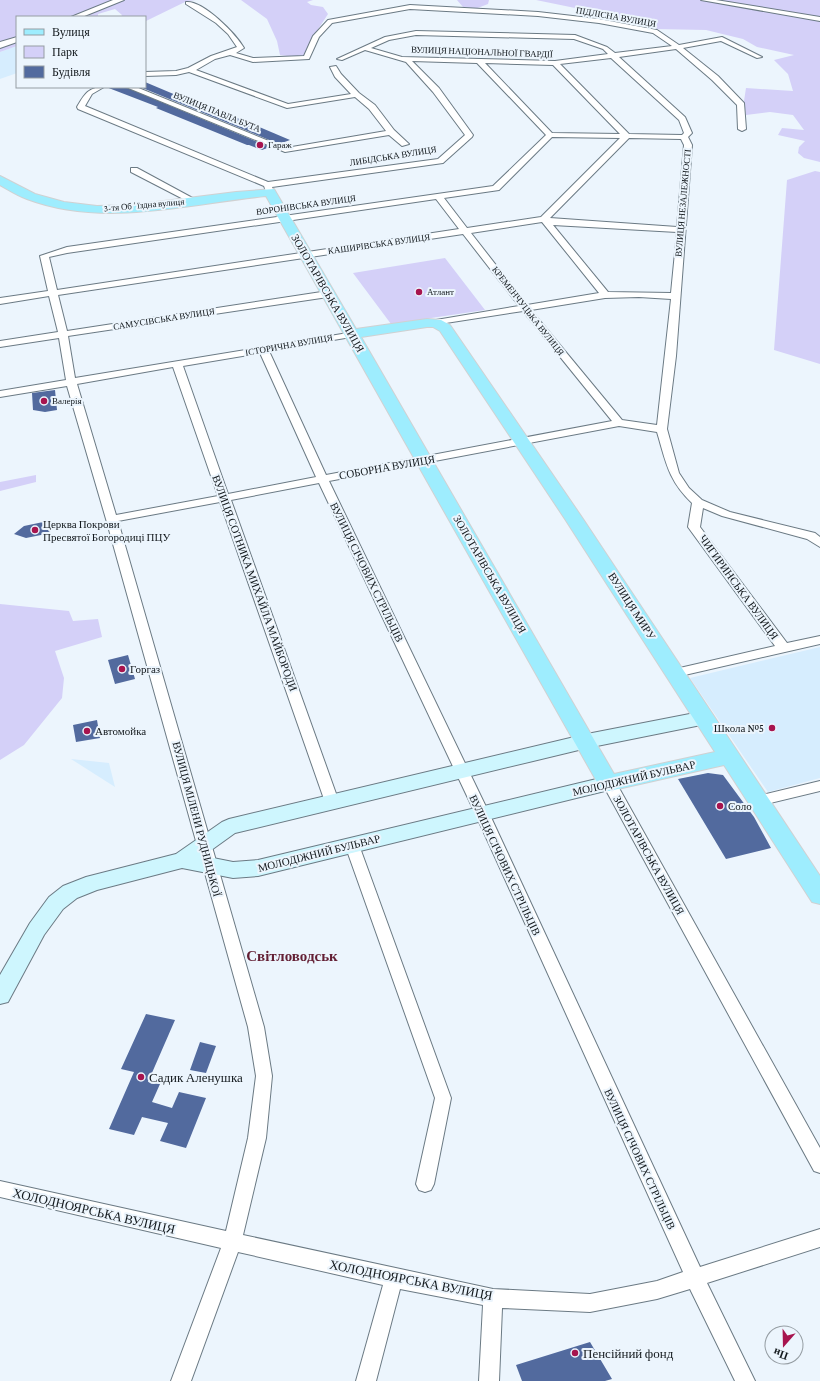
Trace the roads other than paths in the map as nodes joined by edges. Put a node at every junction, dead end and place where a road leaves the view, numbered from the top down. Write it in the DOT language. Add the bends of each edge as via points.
graph roads {
  1 [pos="120,0"];
  2 [pos="704,0"];
  3 [pos="188,3"];
  4 [pos="78,16"];
  5 [pos="820,19"];
  6 [pos="16,39"];
  7 [pos="0,45"];
  8 [pos="676,47"];
  9 [pos="364,48"];
  10 [pos="230,53"];
  11 [pos="613,55"];
  12 [pos="759,57"];
  13 [pos="340,59"];
  14 [pos="402,59"];
  15 [pos="480,62"];
  16 [pos="555,63"];
  17 [pos="334,67"];
  18 [pos="190,70"];
  19 [pos="146,74"];
  20 [pos="98,88"];
  21 [pos="132,88"];
  22 [pos="356,95"];
  23 [pos="742,129"];
  24 [pos="391,132"];
  25 [pos="550,135"];
  26 [pos="627,136"];
  27 [pos="684,136"];
  28 [pos="405,144"];
  29 [pos="134,170"];
  30 [pos="0,180"];
  31 [pos="268,188"];
  32 [pos="439,197"];
  33 [pos="194,201"];
  34 [pos="284,218"];
  35 [pos="544,219"];
  36 [pos="682,230"];
  37 [pos="466,231"];
  38 [pos="306,255"];
  39 [pos="44,256"];
  40 [pos="53,293"];
  41 [pos="328,294"];
  42 [pos="605,295"];
  43 [pos="675,296"];
  44 [pos="0,301"];
  45 [pos="524,307"];
  46 [pos="436,323"];
  47 [pos="63,334"];
  48 [pos="351,334"];
  49 [pos="0,344"];
  50 [pos="263,349"];
  51 [pos="177,364"];
  52 [pos="72,382"];
  53 [pos="0,394"];
  54 [pos="619,423"];
  55 [pos="662,429"];
  56 [pos="522,442"];
  57 [pos="424,461"];
  58 [pos="322,479"];
  59 [pos="224,497"];
  60 [pos="698,502"];
  61 [pos="112,519"];
  62 [pos="817,538"];
  63 [pos="820,640"];
  64 [pos="784,649"];
  65 [pos="676,673"];
  66 [pos="705,718"];
  67 [pos="587,741"];
  68 [pos="730,756"];
  69 [pos="462,771"];
  70 [pos="610,783"];
  71 [pos="820,786"];
  72 [pos="758,801"];
  73 [pos="332,802"];
  74 [pos="482,813"];
  75 [pos="205,843"];
  76 [pos="352,845"];
  77 [pos="182,860"];
  78 [pos="210,866"];
  79 [pos="820,896"];
  80 [pos="0,995"];
  81 [pos="820,1165"];
  82 [pos="425,1184"];
  83 [pos="0,1189"];
  84 [pos="820,1238"];
  85 [pos="232,1242"];
  86 [pos="394,1278"];
  87 [pos="694,1278"];
  88 [pos="493,1298"];
  89 [pos="181,1381"];
  90 [pos="366,1381"];
  91 [pos="489,1381"];
  92 [pos="745,1381"];
  1 -- 4 [label="street"];
  2 -- 5 [label="street"];
  3 -- 10 [label="street" via="221,22 236,39 241,48"];
  6 -- 7 [label="street"];
  8 -- 10 [label="street, ПІДЛІСНА ВУЛИЦЯ" via="655,31 599,21 538,14 410,7 330,20 316,36 307,58 254,60"];
  8 -- 11 [label="street"];
  8 -- 12 [label="street" via="722,39"];
  8 -- 23 [label="street, ПІДЛІСНА ВУЛИЦЯ" via="715,78 741,105"];
  9 -- 11 [label="street, ВУЛИЦЯ НЕЗАЛЕЖНОСТІ" via="387,38 416,33 565,36 593,42"];
  9 -- 13 [label="street, ВУЛИЦЯ НЕЗАЛЕЖНОСТІ"];
  9 -- 14 [label="street, ЛИБІДСЬКА ВУЛИЦЯ"];
  10 -- 18 [label="street" via="213,57"];
  11 -- 16 [label="street"];
  11 -- 27 [label="street, ВУЛИЦЯ НЕЗАЛЕЖНОСТІ" via="682,119 688,133"];
  14 -- 15 [label="street, ВУЛИЦЯ НАЦІОНАЛЬНОЇ ГВАРДІЇ"];
  14 -- 31 [label="street, ЛИБІДСЬКА ВУЛИЦЯ" via="408,61 436,90 469,135 440,161"];
  15 -- 16 [label="street, ВУЛИЦЯ НАЦІОНАЛЬНОЇ ГВАРДІЇ"];
  15 -- 25 [label="street"];
  16 -- 26 [label="street, ВУЛИЦЯ НАЦІОНАЛЬНОЇ ГВАРДІЇ"];
  17 -- 22 [label="street"];
  18 -- 19 [label="street"];
  18 -- 22 [label="street" via="287,106"];
  20 -- 31 [label="street" via="89,93 82,107"];
  21 -- 24 [label="street, ВУЛИЦЯ ПАВЛА БУТА" via="285,150"];
  22 -- 24 [label="street" via="372,107"];
  24 -- 28 [label="street"];
  25 -- 26 [label="street"];
  25 -- 32 [label="street, ВОРОНІВСЬКА ВУЛИЦЯ" via="496,188"];
  26 -- 27 [label="street"];
  26 -- 35 [label="street"];
  27 -- 36 [label="street, ВУЛИЦЯ НЕЗАЛЕЖНОСТІ" via="688,145"];
  29 -- 33 [label="street"];
  30 -- 33 [label="main road, 3-тя Обʼїздна вулиця" via="22,194 72,207 135,208"];
  31 -- 33 [label="main road, 3-тя Обʼїздна вулиця"];
  31 -- 34 [label="main road, ЗОЛОТАРІВСЬКА ВУЛИЦЯ"];
  32 -- 34 [label="street, ВОРОНІВСЬКА ВУЛИЦЯ"];
  32 -- 37 [label="street, КРЕМЕНЧУЦЬКА ВУЛИЦЯ"];
  34 -- 38 [label="main road, ЗОЛОТАРІВСЬКА ВУЛИЦЯ"];
  34 -- 39 [label="street, ВОРОНІВСЬКА ВУЛИЦЯ" via="67,250"];
  35 -- 36 [label="street, КАШИРІВСЬКА ВУЛИЦЯ" via="553,222"];
  35 -- 37 [label="street, КАШИРІВСЬКА ВУЛИЦЯ"];
  35 -- 42 [label="street"];
  36 -- 43 [label="street, ВУЛИЦЯ НЕЗАЛЕЖНОСТІ"];
  37 -- 38 [label="street, КАШИРІВСЬКА ВУЛИЦЯ"];
  37 -- 45 [label="street, КРЕМЕНЧУЦЬКА ВУЛИЦЯ"];
  38 -- 40 [label="street, КАШИРІВСЬКА ВУЛИЦЯ"];
  38 -- 41 [label="main road, ЗОЛОТАРІВСЬКА ВУЛИЦЯ"];
  39 -- 40 [label="street, ВУЛИЦЯ МІЛЕНИ РУДНИЦЬКОЇ"];
  40 -- 44 [label="street, КАШИРІВСЬКА ВУЛИЦЯ"];
  40 -- 47 [label="street, ВУЛИЦЯ МІЛЕНИ РУДНИЦЬКОЇ"];
  41 -- 47 [label="street, САМУСІВСЬКА ВУЛИЦЯ"];
  41 -- 48 [label="main road, ЗОЛОТАРІВСЬКА ВУЛИЦЯ"];
  42 -- 43 [label="street, ІСТОРИЧНА ВУЛИЦЯ"];
  42 -- 45 [label="street, ІСТОРИЧНА ВУЛИЦЯ"];
  43 -- 55 [label="street, ВУЛИЦЯ НЕЗАЛЕЖНОСТІ"];
  45 -- 46 [label="street, ІСТОРИЧНА ВУЛИЦЯ"];
  45 -- 54 [label="street, КРЕМЕНЧУЦЬКА ВУЛИЦЯ"];
  46 -- 48 [label="main road, ІСТОРИЧНА ВУЛИЦЯ"];
  46 -- 56 [label="main road, ВУЛИЦЯ МИРУ" via="445,328"];
  47 -- 49 [label="street, САМУСІВСЬКА ВУЛИЦЯ"];
  47 -- 52 [label="street, ВУЛИЦЯ МІЛЕНИ РУДНИЦЬКОЇ"];
  48 -- 50 [label="street, ІСТОРИЧНА ВУЛИЦЯ"];
  48 -- 57 [label="main road, ЗОЛОТАРІВСЬКА ВУЛИЦЯ"];
  50 -- 51 [label="street, ІСТОРИЧНА ВУЛИЦЯ"];
  50 -- 58 [label="street, ВУЛИЦЯ СІЧОВИХ СТРІЛЬЦІВ"];
  51 -- 52 [label="street, ІСТОРИЧНА ВУЛИЦЯ"];
  51 -- 59 [label="street, ВУЛИЦЯ СОТНИКА МИХАЙЛА МАЙБОРОДИ"];
  52 -- 53 [label="street, ІСТОРИЧНА ВУЛИЦЯ"];
  52 -- 61 [label="street, ВУЛИЦЯ МІЛЕНИ РУДНИЦЬКОЇ"];
  54 -- 55 [label="street, СОБОРНА ВУЛИЦЯ"];
  54 -- 56 [label="street, СОБОРНА ВУЛИЦЯ"];
  55 -- 60 [label="street, ВУЛИЦЯ НЕЗАЛЕЖНОСТІ" via="674,473 685,490"];
  56 -- 57 [label="street, СОБОРНА ВУЛИЦЯ"];
  56 -- 65 [label="main road, ВУЛИЦЯ МИРУ"];
  57 -- 58 [label="street, СОБОРНА ВУЛИЦЯ"];
  57 -- 67 [label="main road, ЗОЛОТАРІВСЬКА ВУЛИЦЯ"];
  58 -- 59 [label="street, СОБОРНА ВУЛИЦЯ"];
  58 -- 69 [label="street, ВУЛИЦЯ СІЧОВИХ СТРІЛЬЦІВ"];
  59 -- 61 [label="street, СОБОРНА ВУЛИЦЯ"];
  59 -- 73 [label="street, ВУЛИЦЯ СОТНИКА МИХАЙЛА МАЙБОРОДИ"];
  60 -- 62 [label="street, ВУЛИЦЯ НЕЗАЛЕЖНОСТІ" via="726,514"];
  60 -- 64 [label="street, ЧИГИРИНСЬКА ВУЛИЦЯ" via="694,526"];
  61 -- 75 [label="street, ВУЛИЦЯ МІЛЕНИ РУДНИЦЬКОЇ"];
  63 -- 64 [label="street"];
  64 -- 65 [label="street"];
  65 -- 66 [label="main road, ВУЛИЦЯ МИРУ"];
  66 -- 67 [label="main road"];
  66 -- 68 [label="main road, ВУЛИЦЯ МИРУ"];
  67 -- 69 [label="main road"];
  67 -- 70 [label="main road, ЗОЛОТАРІВСЬКА ВУЛИЦЯ"];
  68 -- 70 [label="main road, МОЛОДІЖНИЙ БУЛЬВАР"];
  68 -- 72 [label="main road, ВУЛИЦЯ МИРУ"];
  69 -- 73 [label="main road"];
  69 -- 74 [label="street, ВУЛИЦЯ СІЧОВИХ СТРІЛЬЦІВ"];
  70 -- 74 [label="main road, МОЛОДІЖНИЙ БУЛЬВАР"];
  70 -- 81 [label="street, ЗОЛОТАРІВСЬКА ВУЛИЦЯ"];
  71 -- 72 [label="street"];
  72 -- 79 [label="main road, ВУЛИЦЯ МИРУ"];
  73 -- 75 [label="main road" via="229,826"];
  74 -- 76 [label="main road, МОЛОДІЖНИЙ БУЛЬВАР"];
  74 -- 87 [label="street, ВУЛИЦЯ СІЧОВИХ СТРІЛЬЦІВ"];
  75 -- 77 [label="main road"];
  75 -- 78 [label="street, ВУЛИЦЯ МІЛЕНИ РУДНИЦЬКОЇ"];
  76 -- 78 [label="main road, МОЛОДІЖНИЙ БУЛЬВАР" via="258,868 233,870"];
  76 -- 82 [label="street" via="443,1098"];
  77 -- 78 [label="main road, МОЛОДІЖНИЙ БУЛЬВАР"];
  77 -- 80 [label="main road" via="93,883 70,892 56,903 36,928"];
  78 -- 85 [label="street, ВУЛИЦЯ МІЛЕНИ РУДНИЦЬКОЇ" via="256,1027 264,1076 257,1138"];
  83 -- 85 [label="street, ХОЛОДНОЯРСЬКА ВУЛИЦЯ"];
  84 -- 87 [label="street, ХОЛОДНОЯРСЬКА ВУЛИЦЯ"];
  85 -- 86 [label="street, ХОЛОДНОЯРСЬКА ВУЛИЦЯ"];
  85 -- 89 [label="street, ВУЛИЦЯ МІЛЕНИ РУДНИЦЬКОЇ"];
  86 -- 88 [label="street, ХОЛОДНОЯРСЬКА ВУЛИЦЯ"];
  86 -- 90 [label="street"];
  87 -- 88 [label="street, ХОЛОДНОЯРСЬКА ВУЛИЦЯ" via="657,1290 590,1303"];
  87 -- 92 [label="street, ВУЛИЦЯ СІЧОВИХ СТРІЛЬЦІВ"];
  88 -- 91 [label="street"];
}
